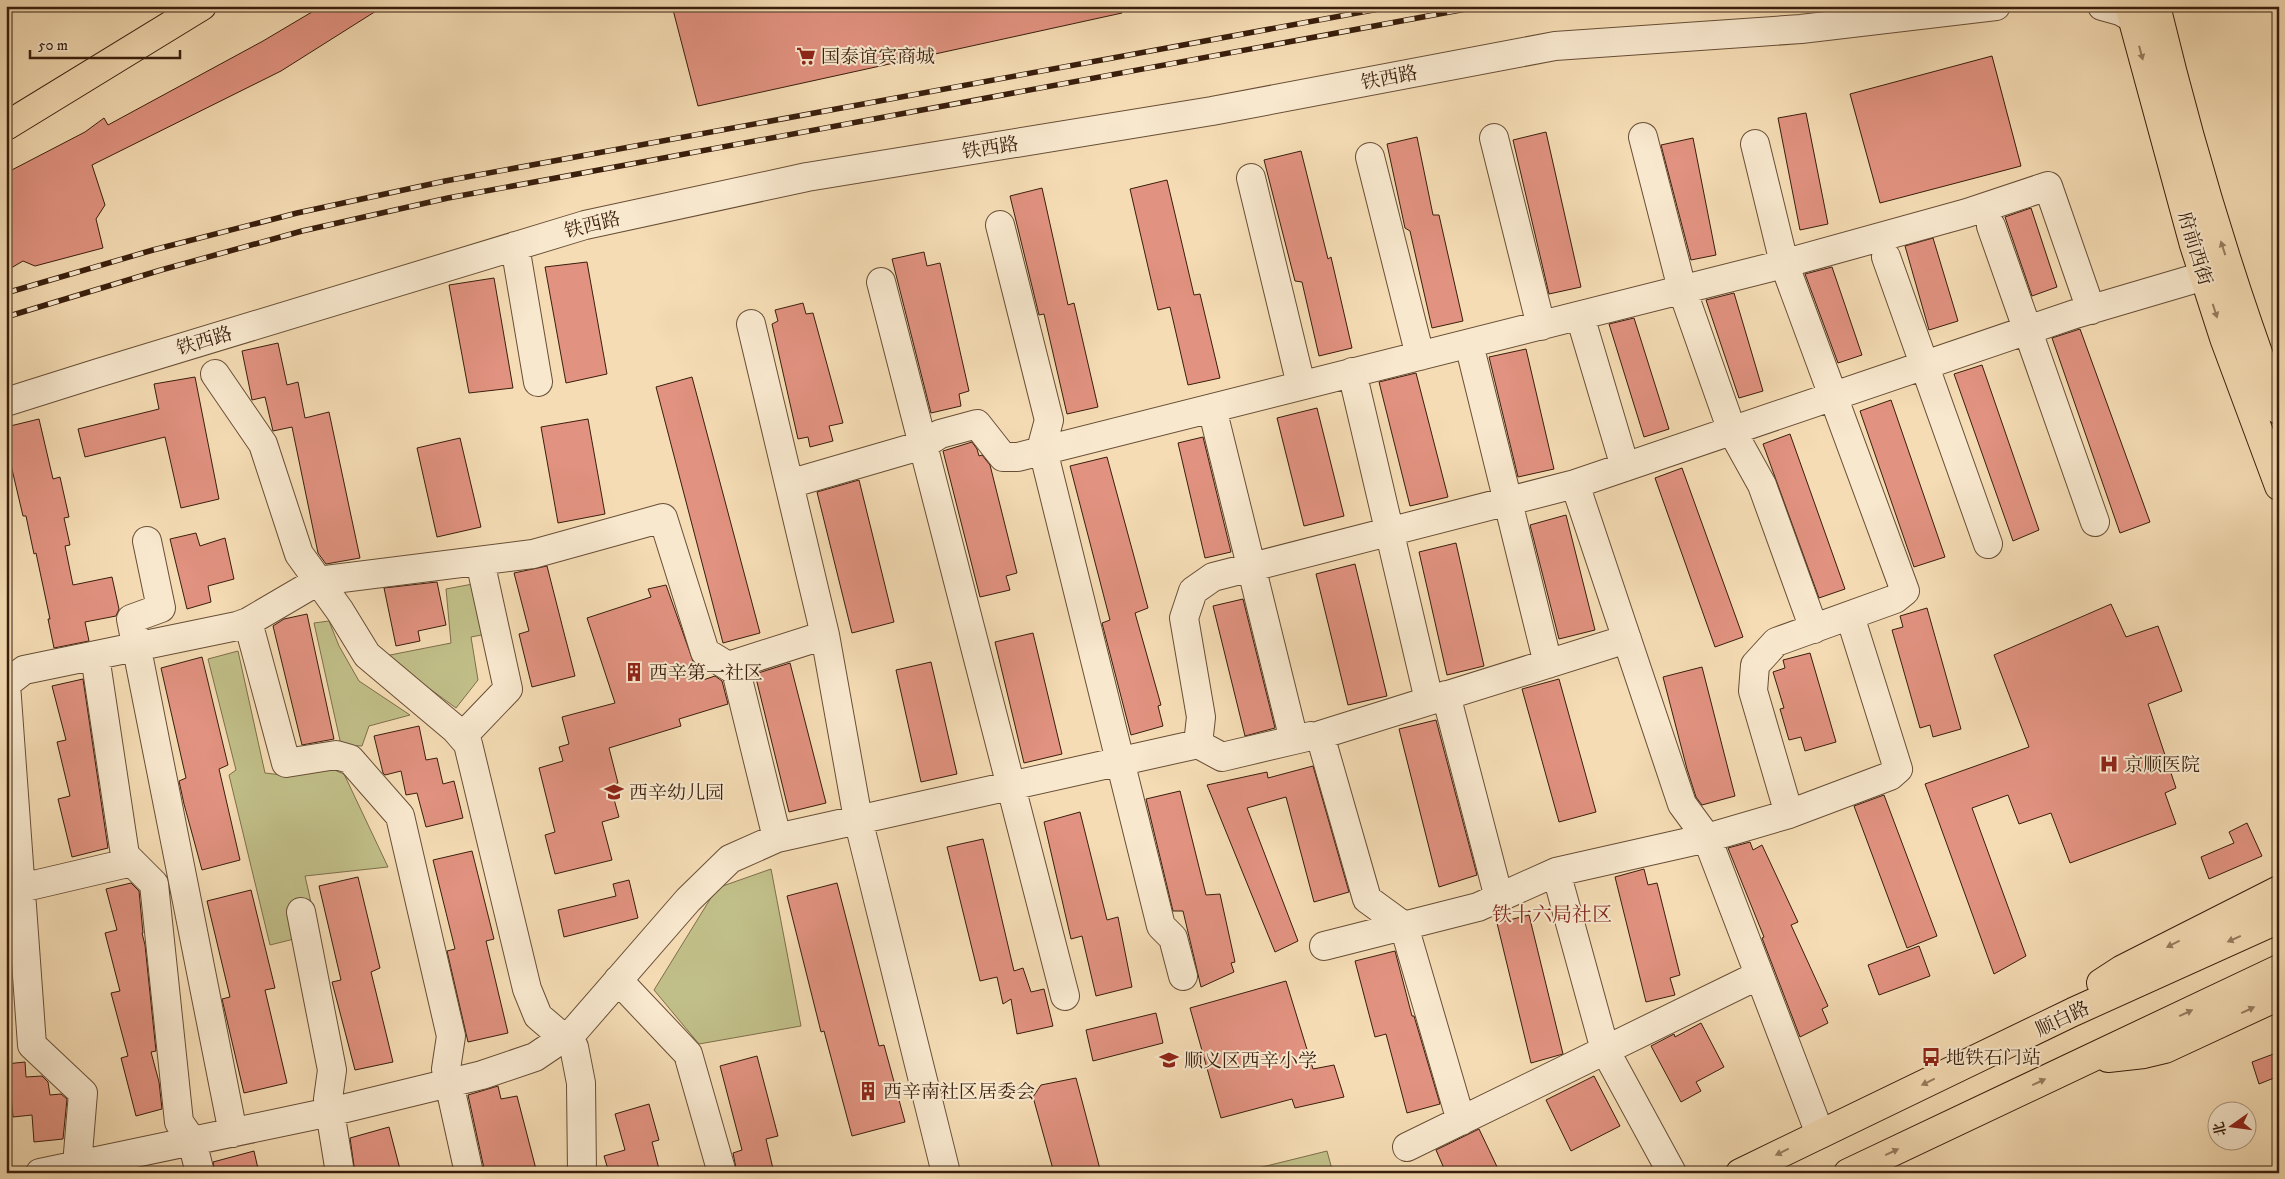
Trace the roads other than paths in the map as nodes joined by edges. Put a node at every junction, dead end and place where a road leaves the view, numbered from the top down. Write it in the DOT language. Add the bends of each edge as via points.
graph roads {
  1 [pos="202,6"];
  2 [pos="1996,6"];
  3 [pos="2102,6"];
  4 [pos="2156,6"];
  5 [pos="2130,12"];
  6 [pos="6,126"];
  7 [pos="1643,137"];
  8 [pos="1494,138"];
  9 [pos="1755,144"];
  10 [pos="1370,157"];
  11 [pos="1250,178"];
  12 [pos="1000,225"];
  13 [pos="1991,226"];
  14 [pos="515,246"];
  15 [pos="1886,257"];
  16 [pos="1784,263"];
  17 [pos="2204,276"];
  18 [pos="881,282"];
  19 [pos="1682,289"];
  20 [pos="2091,310"];
  21 [pos="1580,316"];
  22 [pos="750,324"];
  23 [pos="1541,326"];
  24 [pos="2027,331"];
  25 [pos="1469,344"];
  26 [pos="1420,356"];
  27 [pos="1925,365"];
  28 [pos="1352,372"];
  29 [pos="215,374"];
  30 [pos="538,382"];
  31 [pos="1301,385"];
  32 [pos="1832,397"];
  33 [pos="6,402"];
  34 [pos="1212,408"];
  35 [pos="2279,410"];
  36 [pos="1732,431"];
  37 [pos="923,445"];
  38 [pos="1043,450"];
  39 [pos="1625,467"];
  40 [pos="789,484"];
  41 [pos="1575,484"];
  42 [pos="2279,486"];
  43 [pos="1508,501"];
  44 [pos="2095,522"];
  45 [pos="1389,532"];
  46 [pos="146,541"];
  47 [pos="1988,544"];
  48 [pos="480,561"];
  49 [pos="1251,567"];
  50 [pos="318,581"];
  51 [pos="1850,616"];
  52 [pos="248,622"];
  53 [pos="1814,628"];
  54 [pos="825,636"];
  55 [pos="1627,639"];
  56 [pos="137,647"];
  57 [pos="95,656"];
  58 [pos="1548,664"];
  59 [pos="728,666"];
  60 [pos="1438,698"];
  61 [pos="462,737"];
  62 [pos="1307,737"];
  63 [pos="1198,744"];
  64 [pos="1120,761"];
  65 [pos="1011,786"];
  66 [pos="1788,814"];
  67 [pos="858,819"];
  68 [pos="777,838"];
  69 [pos="1707,838"];
  70 [pos="132,862"];
  71 [pos="1556,872"];
  72 [pos="154,884"];
  73 [pos="184,885"];
  74 [pos="21,888"];
  75 [pos="2279,890"];
  76 [pos="1499,898"];
  77 [pos="301,912"];
  78 [pos="2279,919"];
  79 [pos="1404,926"];
  80 [pos="1324,946"];
  81 [pos="2279,969"];
  82 [pos="1759,975"];
  83 [pos="1183,976"];
  84 [pos="618,980"];
  85 [pos="1065,996"];
  86 [pos="2279,996"];
  87 [pos="2074,1012"];
  88 [pos="564,1038"];
  89 [pos="1605,1050"];
  90 [pos="2086,1060"];
  91 [pos="449,1083"];
  92 [pos="330,1112"];
  93 [pos="1461,1121"];
  94 [pos="233,1132"];
  95 [pos="1820,1134"];
  96 [pos="192,1141"];
  97 [pos="1407,1147"];
  98 [pos="77,1165"];
  99 [pos="40,1173"];
  100 [pos="200,1173"];
  101 [pos="340,1173"];
  102 [pos="469,1173"];
  103 [pos="582,1173"];
  104 [pos="722,1173"];
  105 [pos="946,1173"];
  106 [pos="1672,1173"];
  107 [pos="1740,1173"];
  108 [pos="1848,1173"];
  1 -- 6 [label="main road"];
  2 -- 14 [label="street, 铁西路" via="1801,29 1555,46 1212,111 807,177 585,225"];
  3 -- 5 [label="street"];
  35 -- 4 [label="main road, 府前西街, one-way" via="2218,235"];
  5 -- 17 [label="main road, 府前西街, one-way"];
  7 -- 19 [label="street"];
  8 -- 23 [label="street"];
  9 -- 16 [label="street"];
  10 -- 26 [label="street"];
  11 -- 31 [label="street"];
  12 -- 38 [label="street" via="1049,420"];
  13 -- 24 [label="street"];
  14 -- 30 [label="street"];
  14 -- 33 [label="street, 铁西路"];
  15 -- 27 [label="street"];
  16 -- 19 [label="street"];
  16 -- 20 [label="street" via="1967,213 2048,186"];
  16 -- 32 [label="street"];
  17 -- 20 [label="street"];
  17 -- 42 [label="main road, 府前西街, one-way"];
  18 -- 37 [label="street"];
  19 -- 21 [label="street"];
  19 -- 36 [label="street"];
  20 -- 24 [label="street"];
  21 -- 23 [label="street"];
  21 -- 39 [label="street"];
  22 -- 40 [label="street"];
  23 -- 25 [label="street"];
  24 -- 27 [label="street"];
  24 -- 44 [label="street"];
  25 -- 26 [label="street"];
  25 -- 43 [label="street"];
  26 -- 28 [label="street"];
  27 -- 32 [label="street"];
  27 -- 47 [label="street"];
  28 -- 31 [label="street"];
  28 -- 45 [label="street"];
  29 -- 50 [label="street" via="263,444 298,554"];
  31 -- 34 [label="street"];
  32 -- 36 [label="street"];
  32 -- 51 [label="street" via="1905,591 1895,599"];
  34 -- 38 [label="street"];
  34 -- 49 [label="street"];
  36 -- 39 [label="street"];
  36 -- 53 [label="street" via="1762,485"];
  37 -- 38 [label="street" via="940,434 977,424 1004,457"];
  37 -- 40 [label="street"];
  37 -- 65 [label="street"];
  38 -- 64 [label="street"];
  39 -- 41 [label="street"];
  40 -- 54 [label="street"];
  41 -- 43 [label="street"];
  41 -- 55 [label="street"];
  43 -- 45 [label="street"];
  43 -- 58 [label="street"];
  45 -- 49 [label="street"];
  45 -- 60 [label="street"];
  46 -- 56 [label="street" via="161,608 132,619"];
  48 -- 50 [label="street"];
  48 -- 59 [label="street" via="532,554 663,518 705,652"];
  48 -- 61 [label="street" via="508,689"];
  49 -- 62 [label="street"];
  49 -- 63 [label="street" via="1214,577 1193,591 1184,618 1200,717"];
  50 -- 52 [label="street"];
  50 -- 61 [label="street" via="367,655"];
  51 -- 53 [label="street"];
  51 -- 66 [label="street" via="1898,769 1890,776"];
  52 -- 56 [label="street"];
  52 -- 91 [label="street" via="286,763 336,755 350,759 400,816 451,1036 446,1069"];
  53 -- 66 [label="street" via="1776,642 1754,666 1753,691"];
  54 -- 59 [label="street"];
  54 -- 67 [label="street"];
  55 -- 58 [label="street"];
  55 -- 69 [label="street" via="1682,804"];
  56 -- 57 [label="street"];
  56 -- 73 [label="street"];
  57 -- 70 [label="street" via="125,855"];
  57 -- 74 [label="street" via="24,670 6,684"];
  58 -- 60 [label="street"];
  59 -- 68 [label="street" via="736,671"];
  60 -- 62 [label="street"];
  60 -- 76 [label="street"];
  61 -- 88 [label="street" via="468,744 528,989 538,1016"];
  62 -- 63 [label="street" via="1222,757"];
  62 -- 79 [label="street" via="1367,899"];
  63 -- 64 [label="street"];
  64 -- 65 [label="street"];
  64 -- 83 [label="street" via="1161,926 1173,938"];
  65 -- 67 [label="street"];
  65 -- 85 [label="street"];
  66 -- 69 [label="street"];
  67 -- 68 [label="street"];
  67 -- 105 [label="street"];
  68 -- 84 [label="street" via="730,858 688,900"];
  69 -- 71 [label="street"];
  69 -- 82 [label="street"];
  70 -- 72 [label="street"];
  70 -- 74 [label="street"];
  71 -- 76 [label="street"];
  71 -- 89 [label="street"];
  72 -- 73 [label="street"];
  72 -- 96 [label="street" via="179,1122"];
  73 -- 94 [label="street"];
  74 -- 98 [label="street" via="32,1045 84,1093"];
  75 -- 87 [label="main road, one-way" via="2121,970 2089,992"];
  76 -- 79 [label="street" via="1478,907"];
  77 -- 92 [label="street" via="332,1070 328,1099"];
  78 -- 87 [label="main road, 顺白路, one-way"];
  79 -- 80 [label="street"];
  79 -- 93 [label="street"];
  90 -- 81 [label="main road, one-way"];
  82 -- 89 [label="street"];
  82 -- 95 [label="street"];
  84 -- 88 [label="street" via="575,1030"];
  84 -- 104 [label="street" via="688,1054"];
  90 -- 86 [label="main road, one-way" via="2122,1058 2165,1049"];
  87 -- 95 [label="main road, 顺白路, one-way"];
  88 -- 91 [label="street" via="535,1057"];
  88 -- 103 [label="street" via="574,1047 581,1083"];
  89 -- 93 [label="street"];
  89 -- 106 [label="street"];
  108 -- 90 [label="main road, one-way"];
  91 -- 92 [label="street"];
  91 -- 102 [label="street"];
  92 -- 94 [label="street"];
  92 -- 101 [label="street"];
  93 -- 97 [label="street"];
  94 -- 96 [label="street"];
  95 -- 107 [label="main road, 顺白路, one-way"];
  96 -- 98 [label="street"];
  96 -- 100 [label="street"];
  98 -- 99 [label="street"];
}
